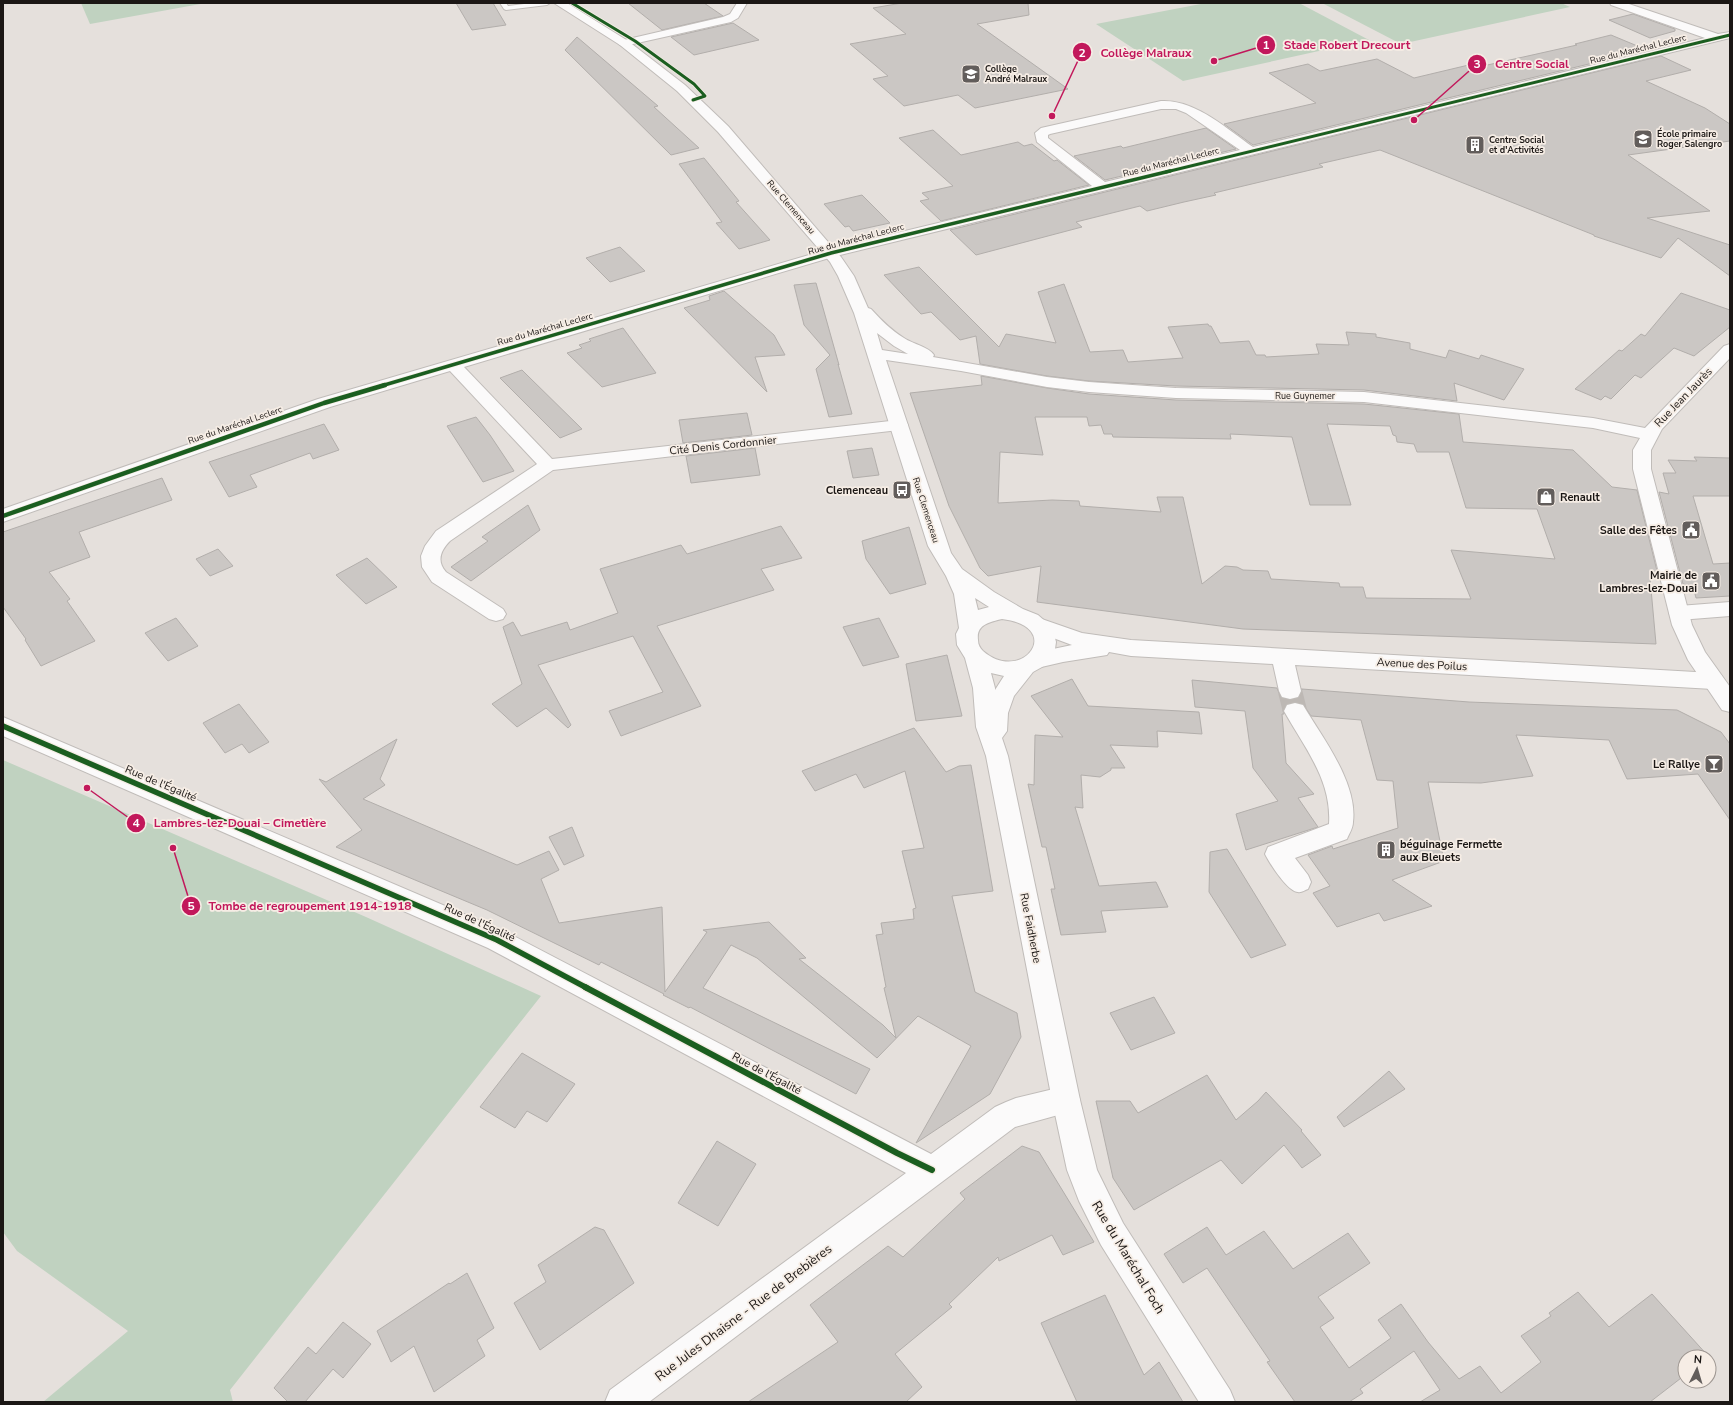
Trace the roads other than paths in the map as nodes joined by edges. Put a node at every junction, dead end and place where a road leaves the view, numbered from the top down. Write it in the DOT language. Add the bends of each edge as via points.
graph roads {
  1 [pos="503,3"];
  2 [pos="547,3"];
  3 [pos="559,3"];
  4 [pos="742,3"];
  5 [pos="1615,3"];
  6 [pos="1724,36"];
  7 [pos="624,43"];
  8 [pos="1251,151"];
  9 [pos="1102,187"];
  10 [pos="831,253"];
  11 [pos="859,305"];
  12 [pos="911,349"];
  13 [pos="1730,349"];
  14 [pos="876,352"];
  15 [pos="935,362"];
  16 [pos="453,365"];
  17 [pos="961,366"];
  18 [pos="886,384"];
  19 [pos="899,425"];
  20 [pos="1649,434"];
  21 [pos="548,465"];
  22 [pos="3,516"];
  23 [pos="956,574"];
  24 [pos="1730,609"];
  25 [pos="496,614"];
  26 [pos="1679,614"];
  27 [pos="1027,619"];
  28 [pos="969,627"];
  29 [pos="1131,648"];
  30 [pos="975,657"];
  31 [pos="1282,657"];
  32 [pos="1031,663"];
  33 [pos="1713,681"];
  34 [pos="1729,702"];
  35 [pos="3,726"];
  36 [pos="997,756"];
  37 [pos="1299,882"];
  38 [pos="1066,1100"];
  39 [pos="932,1170"];
  40 [pos="622,1402"];
  41 [pos="1218,1402"];
  1 -- 2 [label="lane" via="506,8"];
  3 -- 7 [label="street, Rue Clemenceau"];
  4 -- 7 [label="street" via="734,16 727,20"];
  5 -- 6 [label="street"];
  6 -- 8 [label="street, Rue du Maréchal Leclerc"];
  7 -- 10 [label="street, Rue Clemenceau" via="669,77 708,114"];
  8 -- 9 [label="street, Rue du Maréchal Leclerc"];
  8 -- 9 [label="street, Rue du Maréchal Leclerc" via="1185,108 1171,104 1041,133 1042,139"];
  9 -- 10 [label="street, Rue du Maréchal Leclerc"];
  10 -- 11 [label="street, Rue Clemenceau" via="844,272"];
  10 -- 16 [label="street, Rue du Maréchal Leclerc"];
  11 -- 12 [label="street, Rue Guynemer" via="884,332"];
  11 -- 14 [label="street, Rue Clemenceau"];
  12 -- 14 [label="street, Rue Guynemer" via="896,347"];
  12 -- 17 [label="street, Rue Guynemer"];
  13 -- 20 [label="street, Rue Jean Jaurès"];
  14 -- 15 [label="street, Rue Guynemer"];
  14 -- 18 [label="street, Rue Clemenceau"];
  15 -- 17 [label="street, Rue Guynemer"];
  15 -- 18 [label="street, Rue Guynemer" via="903,369 893,375"];
  16 -- 21 [label="street"];
  16 -- 22 [label="street, Rue du Maréchal Leclerc" via="290,414"];
  17 -- 20 [label="street, Rue Guynemer" via="1047,382 1110,389 1183,394 1352,397 1403,401 1593,423"];
  18 -- 19 [label="street, Rue Clemenceau"];
  19 -- 21 [label="street, Cité Denis Cordonnier"];
  19 -- 23 [label="street, Rue Clemenceau" via="938,546"];
  20 -- 26 [label="street, Rue Jean Jaurès" via="1642,450 1642,469"];
  21 -- 25 [label="street, Cité Denis Cordonnier" via="443,536 431,554 433,572"];
  23 -- 27 [label="street, Rue Clemenceau" via="987,597"];
  23 -- 28 [label="street, Rue Clemenceau" via="966,600"];
  24 -- 26 [label="street"];
  26 -- 33 [label="street, Rue Jean Jaurès" via="1691,645"];
  27 -- 28 [label="street" via="1002,612 978,619"];
  27 -- 29 [label="street, Avenue des Poilus" via="1080,640"];
  27 -- 32 [label="street" via="1044,634 1045,642 1044,649"];
  28 -- 30 [label="street" via="966,642"];
  29 -- 31 [label="street, Avenue des Poilus"];
  29 -- 32 [label="street, Avenue des Poilus" via="1069,653"];
  30 -- 32 [label="street" via="998,668 1015,669"];
  30 -- 36 [label="street, Rue Faidherbe" via="984,688 987,727"];
  31 -- 33 [label="street, Avenue des Poilus"];
  31 -- 37 [label="street" via="1292,701 1326,762 1343,817 1338,832 1277,854"];
  32 -- 36 [label="street, Rue Faidherbe" via="1010,682 997,713"];
  33 -- 34 [label="street, Rue Jean Jaurès"];
  35 -- 39 [label="street, Rue de l'Égalité" via="497,940"];
  36 -- 38 [label="street, Rue Faidherbe"];
  38 -- 39 [label="street, Rue Jules Dhaisne - Rue de Brebières" via="1005,1117"];
  38 -- 41 [label="street, Rue du Maréchal Foch" via="1082,1170 1099,1211"];
  39 -- 40 [label="street, Rue Jules Dhaisne - Rue de Brebières"];
}
